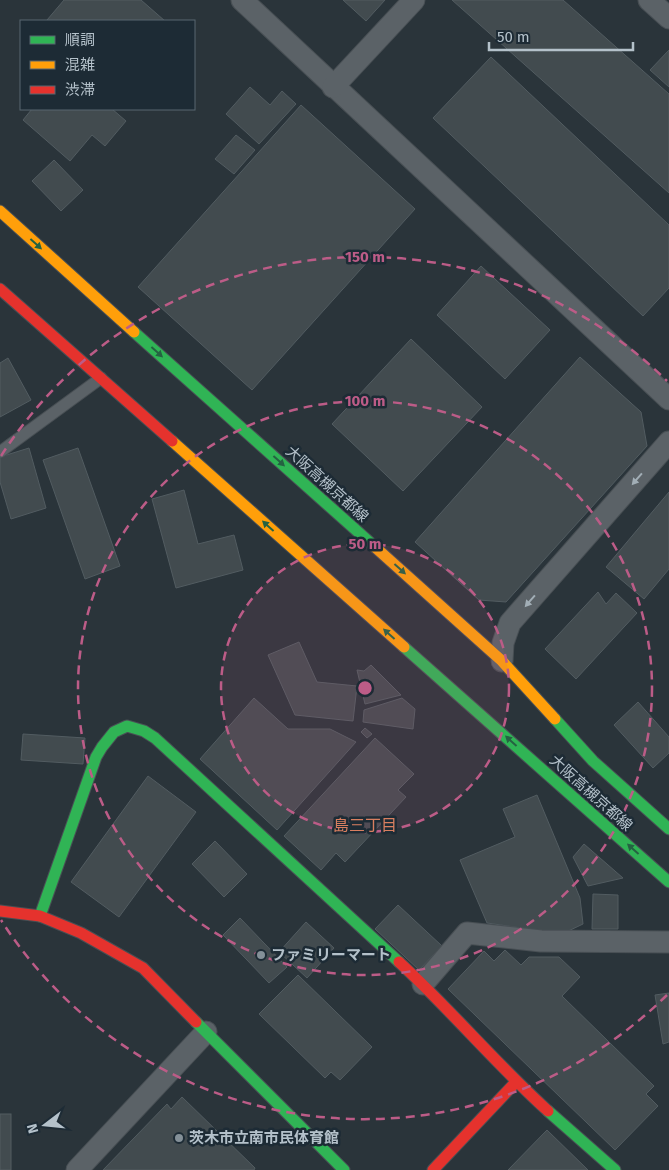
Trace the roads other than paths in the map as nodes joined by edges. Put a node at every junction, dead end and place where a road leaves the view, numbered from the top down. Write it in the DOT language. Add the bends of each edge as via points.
graph roads {
  1 [pos="242,0"];
  2 [pos="414,0"];
  3 [pos="649,0"];
  4 [pos="669,18"];
  5 [pos="333,87"];
  6 [pos="0,212"];
  7 [pos="0,289"];
  8 [pos="101,378"];
  9 [pos="669,399"];
  10 [pos="669,442"];
  11 [pos="0,452"];
  12 [pos="502,661"];
  13 [pos="669,829"];
  14 [pos="669,882"];
  15 [pos="0,911"];
  16 [pos="40,916"];
  17 [pos="669,942"];
  18 [pos="423,984"];
  19 [pos="206,1032"];
  20 [pos="516,1082"];
  21 [pos="77,1170"];
  22 [pos="344,1170"];
  23 [pos="433,1170"];
  24 [pos="615,1170"];
  1 -- 5 [label="street"];
  2 -- 5 [label="street"];
  3 -- 4 [label="street"];
  5 -- 9 [label="street"];
  6 -- 12 [label="main road, 大阪高槻京都線, one-way"];
  7 -- 8 [label="main road, 大阪高槻京都線"];
  8 -- 11 [label="lane"];
  14 -- 8 [label="main road, 大阪高槻京都線, one-way"];
  10 -- 12 [label="street, one-way" via="510,623"];
  12 -- 13 [label="main road, 大阪高槻京都線" via="593,761"];
  15 -- 16 [label="main road"];
  16 -- 18 [label="main road" via="96,757 109,733 122,727 140,727"];
  16 -- 19 [label="main road" via="81,933 143,968"];
  17 -- 18 [label="street" via="541,941 467,933"];
  18 -- 20 [label="main road"];
  19 -- 21 [label="street"];
  19 -- 22 [label="main road"];
  20 -- 23 [label="main road"];
  20 -- 24 [label="main road"];
}
